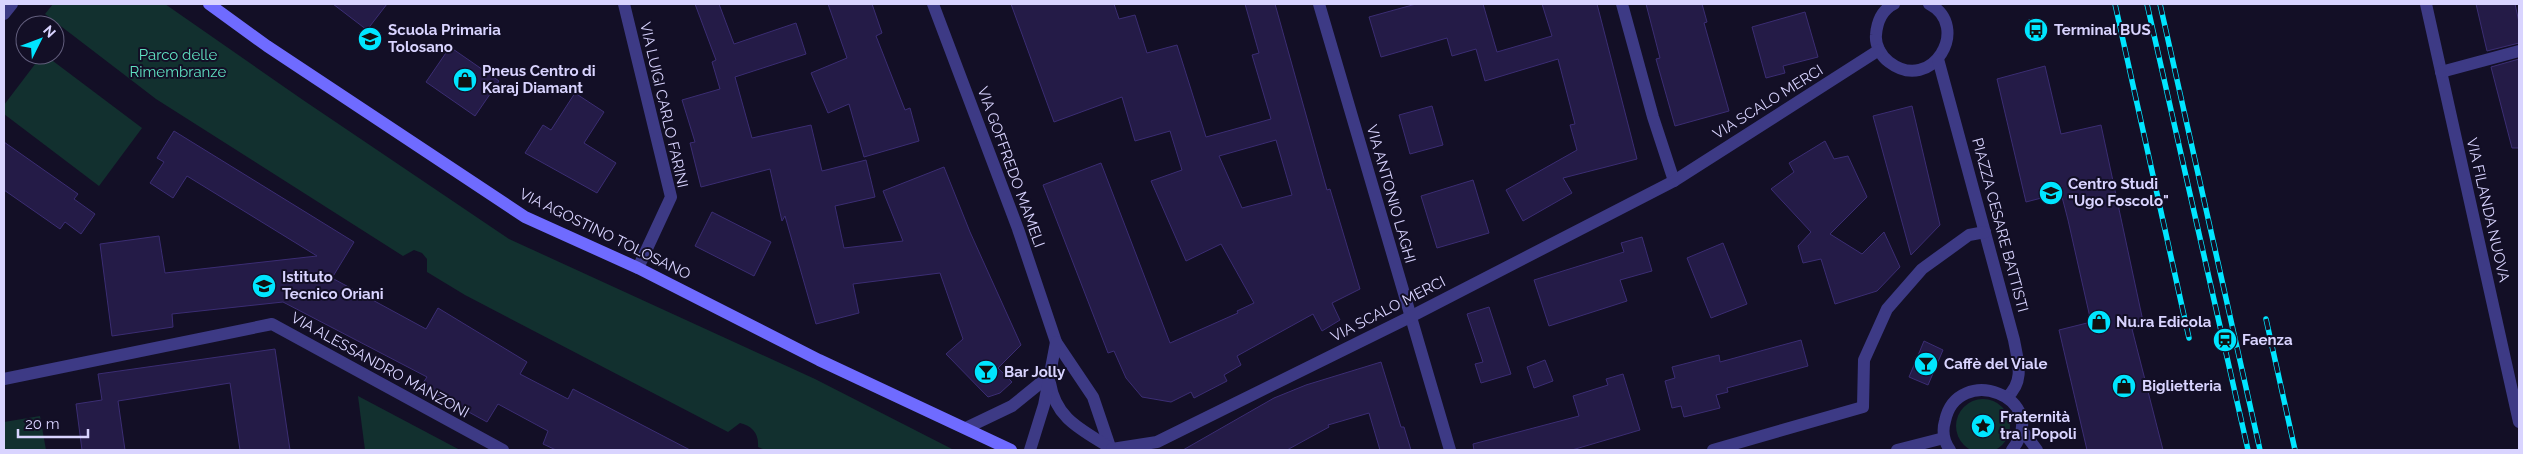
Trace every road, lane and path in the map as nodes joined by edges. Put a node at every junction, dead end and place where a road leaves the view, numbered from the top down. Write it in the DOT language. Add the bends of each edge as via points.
graph roads {
  1 [pos="210,4"];
  2 [pos="624,4"];
  3 [pos="933,4"];
  4 [pos="1318,4"];
  5 [pos="1622,4"];
  6 [pos="1894,4"];
  7 [pos="1929,4"];
  8 [pos="2426,4"];
  9 [pos="1879,50"];
  10 [pos="2519,51"];
  11 [pos="1938,59"];
  12 [pos="2441,72"];
  13 [pos="1674,180"];
  14 [pos="1985,232"];
  15 [pos="638,268"];
  16 [pos="1410,317"];
  17 [pos="1056,342"];
  18 [pos="1049,376"];
  19 [pos="4,379"];
  20 [pos="2007,397"];
  21 [pos="2519,422"];
  22 [pos="966,428"];
  23 [pos="2022,430"];
  24 [pos="1948,446"];
  25 [pos="503,450"];
  26 [pos="1011,450"];
  27 [pos="1030,450"];
  28 [pos="1111,450"];
  29 [pos="1450,450"];
  30 [pos="1713,450"];
  31 [pos="1897,450"];
  32 [pos="2012,450"];
  33 [pos="2036,450"];
  1 -- 15 [label="main road, VIA AGOSTINO TOLOSANO" via="267,46 525,217"];
  2 -- 15 [label="street, VIA LUIGI CARLO FARINI" via="670,197"];
  3 -- 17 [label="street, VIA GOFFREDO MAMELI" via="1018,229"];
  4 -- 16 [label="street, VIA ANTONIO LAGHI"];
  5 -- 13 [label="street"];
  6 -- 9 [label="street" via="1881,16 1876,27"];
  7 -- 11 [label="street" via="1942,15 1946,26 1945,49"];
  8 -- 12 [label="street, VIA FILANDA NUOVA"];
  9 -- 11 [label="street" via="1895,67 1906,70 1918,70"];
  9 -- 13 [label="street, VIA SCALO MERCI"];
  10 -- 12 [label="street"];
  11 -- 14 [label="street, PIAZZA CESARE BATTISTI"];
  12 -- 21 [label="street, VIA FILANDA NUOVA"];
  13 -- 16 [label="street, VIA SCALO MERCI"];
  14 -- 20 [label="street, PIAZZA CESARE BATTISTI" via="2019,368 2016,389"];
  14 -- 30 [label="street" via="1969,235 1922,269 1887,310 1864,360 1863,407"];
  15 -- 22 [label="main road, VIA AGOSTINO TOLOSANO" via="819,360"];
  16 -- 28 [label="street, VIA SCALO MERCI" via="1157,442"];
  16 -- 29 [label="street, VIA ANTONIO LAGHI"];
  17 -- 18 [label="street"];
  17 -- 28 [label="street, VIA GOFFREDO MAMELI" via="1093,397"];
  18 -- 22 [label="street" via="1012,406"];
  18 -- 27 [label="street"];
  18 -- 28 [label="street" via="1052,398 1059,411"];
  19 -- 25 [label="street, VIA ALESSANDRO MANZONI" via="272,324"];
  20 -- 23 [label="street" via="2020,413"];
  20 -- 24 [label="street" via="1986,389 1964,394 1949,409 1944,424"];
  22 -- 26 [label="main road, VIA AGOSTINO TOLOSANO"];
  23 -- 32 [label="street"];
  23 -- 33 [label="street"];
  24 -- 31 [label="street"];
}
